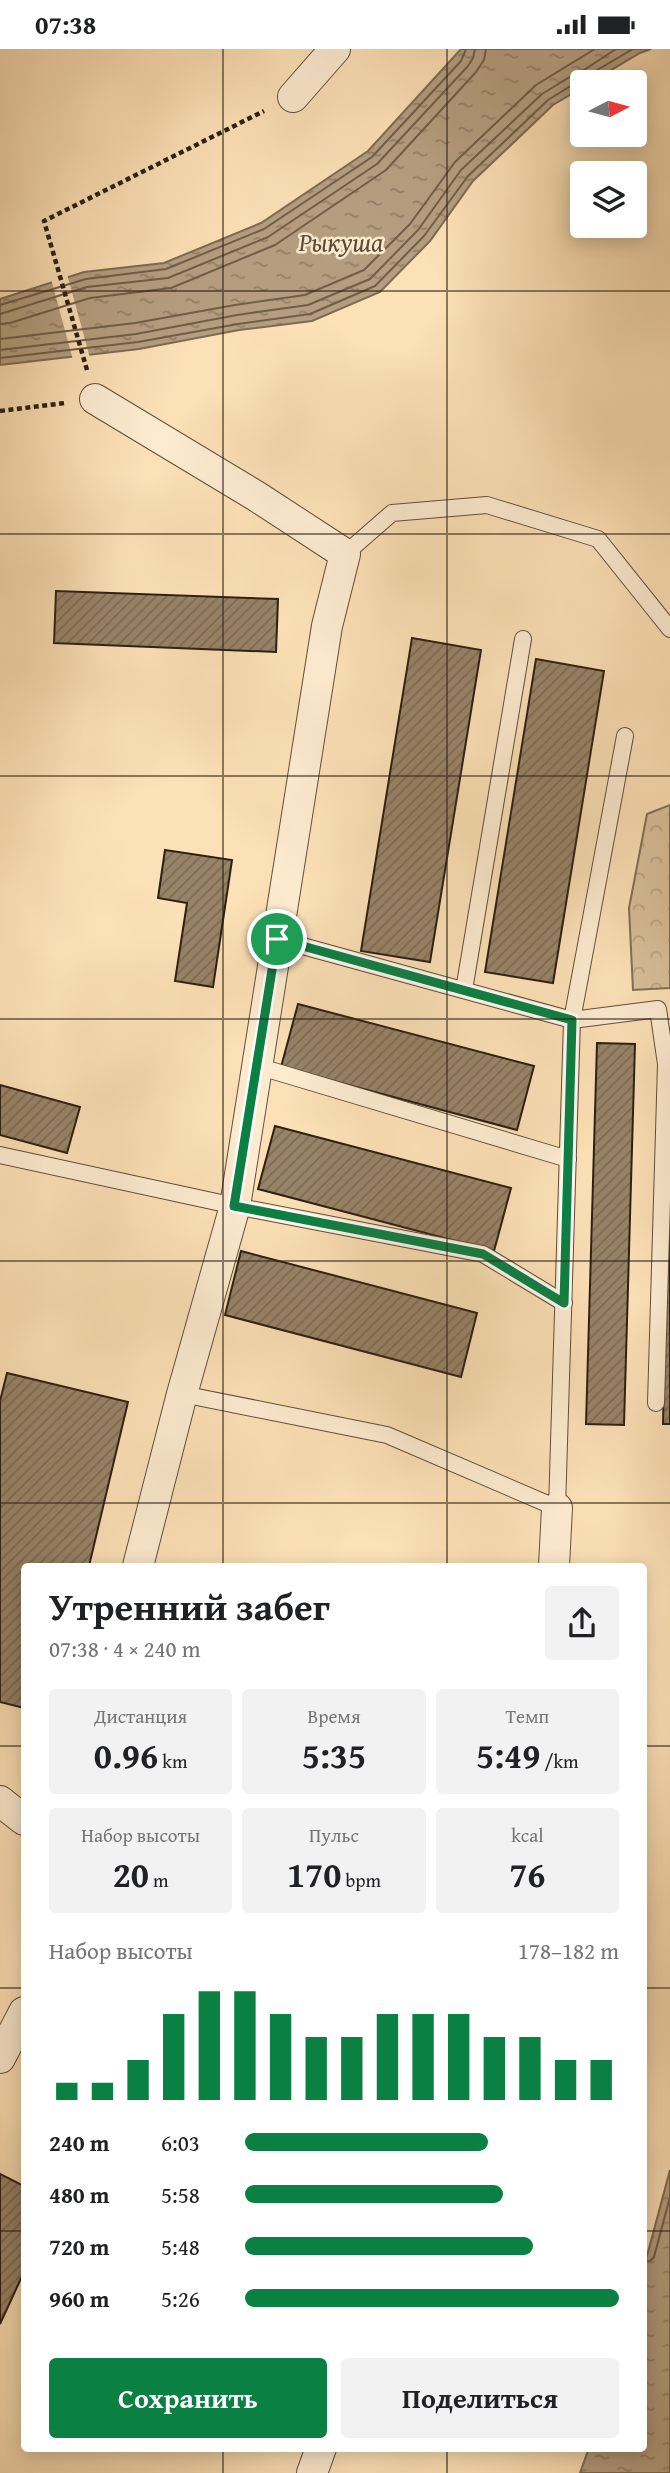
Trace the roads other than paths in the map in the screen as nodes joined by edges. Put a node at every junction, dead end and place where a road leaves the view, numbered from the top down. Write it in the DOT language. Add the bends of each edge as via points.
graph roads {
  1 [pos="335,49"];
  2 [pos="293,97"];
  3 [pos="95,400"];
  4 [pos="345,554"];
  5 [pos="670,629"];
  6 [pos="523,639"];
  7 [pos="625,736"];
  8 [pos="277,939"];
  9 [pos="464,990"];
  10 [pos="572,1020"];
  11 [pos="257,1066"];
  12 [pos="0,1155"];
  13 [pos="568,1159"];
  14 [pos="234,1206"];
  15 [pos="564,1303"];
  16 [pos="182,1394"];
  17 [pos="656,1403"];
  18 [pos="557,1508"];
  19 [pos="139,1563"];
  20 [pos="554,1563"];
  21 [pos="0,1801"];
  22 [pos="21,1818"];
  23 [pos="21,2018"];
  24 [pos="0,2058"];
  25 [pos="320,2452"];
  26 [pos="312,2473"];
  1 -- 2 [label="street"];
  3 -- 4 [label="street"];
  4 -- 5 [label="lane" via="392,513 487,505 598,539"];
  4 -- 8 [label="street" via="327,626"];
  6 -- 9 [label="lane"];
  7 -- 10 [label="lane"];
  8 -- 9 [label="lane"];
  8 -- 11 [label="street"];
  9 -- 10 [label="lane"];
  10 -- 13 [label="lane"];
  10 -- 17 [label="lane" via="657,1009 666,1064"];
  11 -- 13 [label="lane"];
  11 -- 14 [label="street"];
  12 -- 14 [label="lane"];
  13 -- 15 [label="lane"];
  14 -- 15 [label="lane" via="483,1254"];
  14 -- 16 [label="street"];
  15 -- 18 [label="lane"];
  16 -- 18 [label="lane" via="387,1435"];
  16 -- 19 [label="street"];
  18 -- 20 [label="street"];
  21 -- 22 [label="street"];
  23 -- 24 [label="street"];
  25 -- 26 [label="street"];
}
